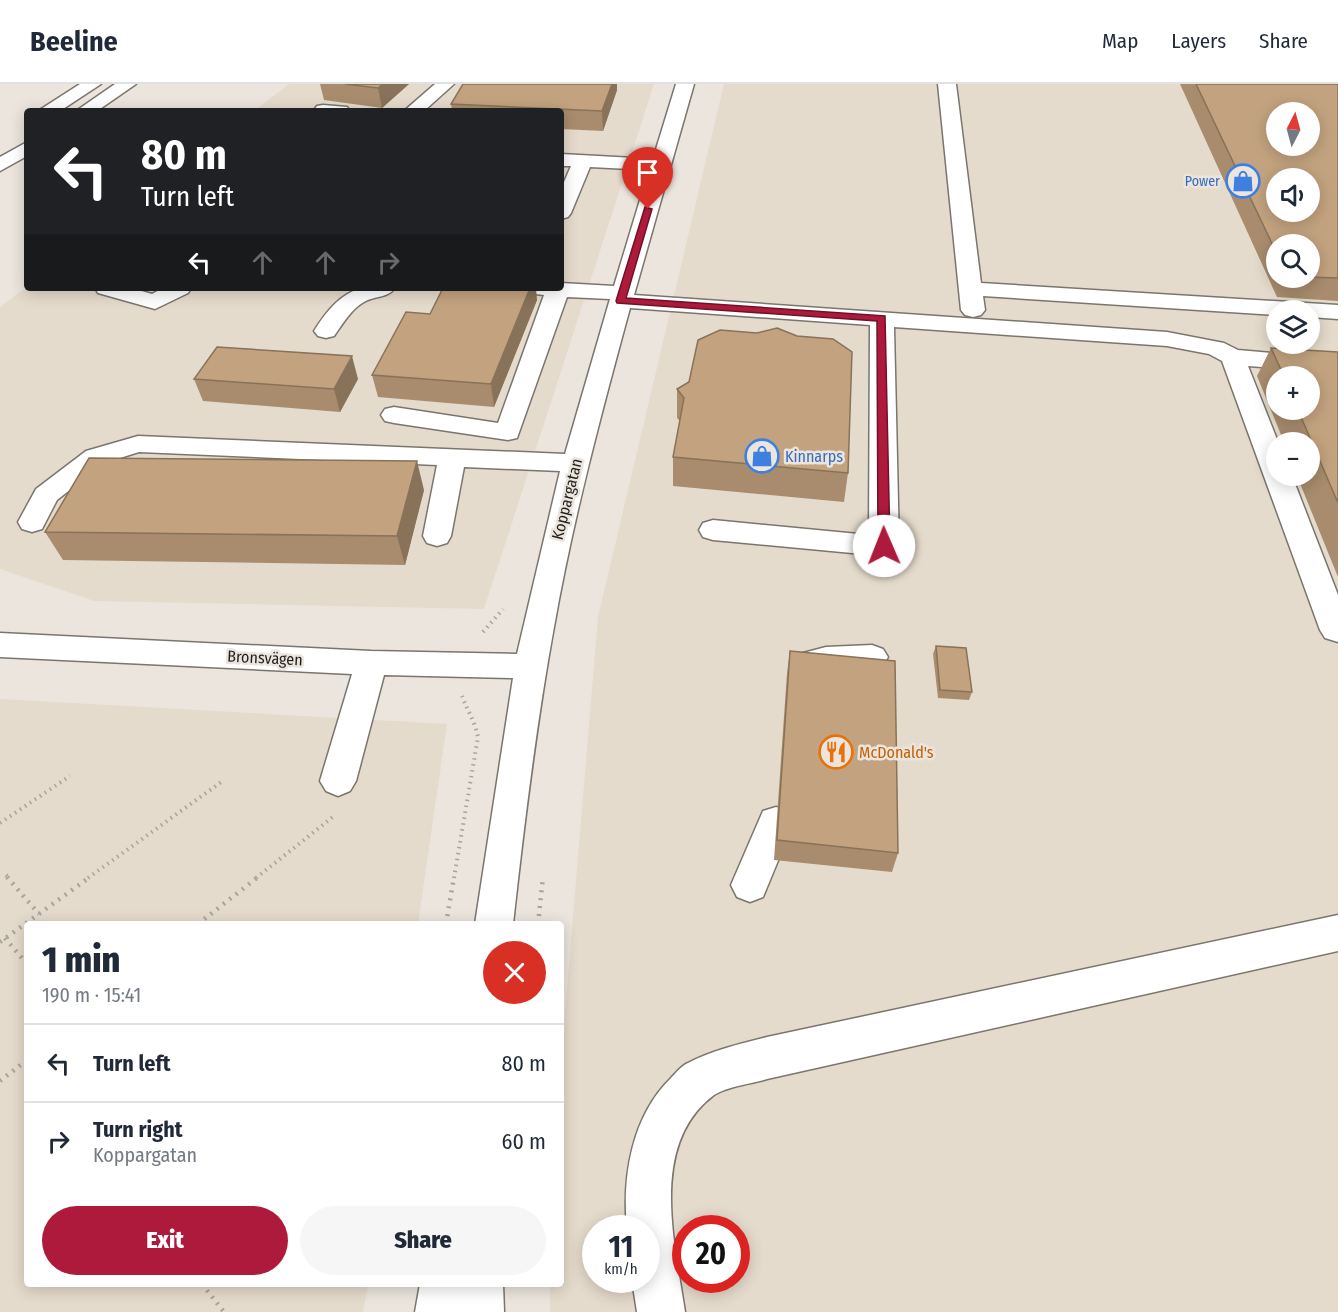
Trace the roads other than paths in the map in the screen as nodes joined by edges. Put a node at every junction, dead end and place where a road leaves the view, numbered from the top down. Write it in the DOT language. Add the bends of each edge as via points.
graph roads {
  1 [pos="92,84"];
  2 [pos="127,84"];
  3 [pos="446,84"];
  4 [pos="685,84"];
  5 [pos="947,84"];
  6 [pos="52,108"];
  7 [pos="89,108"];
  8 [pos="417,108"];
  9 [pos="24,149"];
  10 [pos="564,160"];
  11 [pos="582,162"];
  12 [pos="0,165"];
  13 [pos="661,165"];
  14 [pos="564,206"];
  15 [pos="970,289"];
  16 [pos="116,291"];
  17 [pos="175,291"];
  18 [pos="374,291"];
  19 [pos="545,291"];
  20 [pos="564,291"];
  21 [pos="622,297"];
  22 [pos="1338,312"];
  23 [pos="882,318"];
  24 [pos="975,324"];
  25 [pos="326,332"];
  26 [pos="1233,357"];
  27 [pos="1338,366"];
  28 [pos="394,415"];
  29 [pos="1266,445"];
  30 [pos="452,457"];
  31 [pos="576,463"];
  32 [pos="1282,486"];
  33 [pos="32,522"];
  34 [pos="713,530"];
  35 [pos="437,536"];
  36 [pos="1338,630"];
  37 [pos="0,645"];
  38 [pos="872,657"];
  39 [pos="371,663"];
  40 [pos="531,666"];
  41 [pos="796,674"];
  42 [pos="339,796"];
  43 [pos="776,822"];
  44 [pos="750,885"];
  45 [pos="494,921"];
  46 [pos="1338,933"];
  47 [pos="443,1287"];
  48 [pos="479,1287"];
  49 [pos="439,1312"];
  50 [pos="480,1312"];
  51 [pos="661,1312"];
  1 -- 6 [label="main road"];
  2 -- 7 [label="main road"];
  3 -- 8 [label="main road"];
  4 -- 13 [label="main road, Koppargatan"];
  5 -- 15 [label="main road"];
  9 -- 12 [label="main road"];
  10 -- 11 [label="main road"];
  11 -- 13 [label="main road"];
  11 -- 14 [label="main road"];
  13 -- 21 [label="main road, Koppargatan"];
  15 -- 22 [label="main road"];
  15 -- 24 [label="main road"];
  16 -- 17 [label="main road" via="155,302"];
  18 -- 25 [label="main road" via="355,297"];
  19 -- 28 [label="main road" via="508,432"];
  20 -- 21 [label="main road"];
  21 -- 23 [label="main road"];
  21 -- 31 [label="main road, Koppargatan"];
  23 -- 24 [label="main road"];
  23 -- 34 [label="main road" via="884,546"];
  24 -- 26 [label="main road" via="1167,339 1216,348"];
  26 -- 27 [label="main road"];
  26 -- 29 [label="main road"];
  30 -- 31 [label="main road"];
  30 -- 33 [label="main road" via="138,444 95,457 46,495"];
  30 -- 35 [label="main road"];
  31 -- 40 [label="main road, Koppargatan"];
  32 -- 36 [label="main road"];
  37 -- 39 [label="main road, Bronsvägen"];
  38 -- 41 [label="main road" via="826,659 803,666"];
  39 -- 40 [label="main road, Bronsvägen"];
  39 -- 42 [label="main road"];
  40 -- 45 [label="main road, Koppargatan"];
  43 -- 44 [label="main road"];
  46 -- 51 [label="main road" via="767,1058 699,1080 669,1112 651,1156 648,1210"];
  47 -- 49 [label="main road"];
  48 -- 50 [label="main road"];
}
